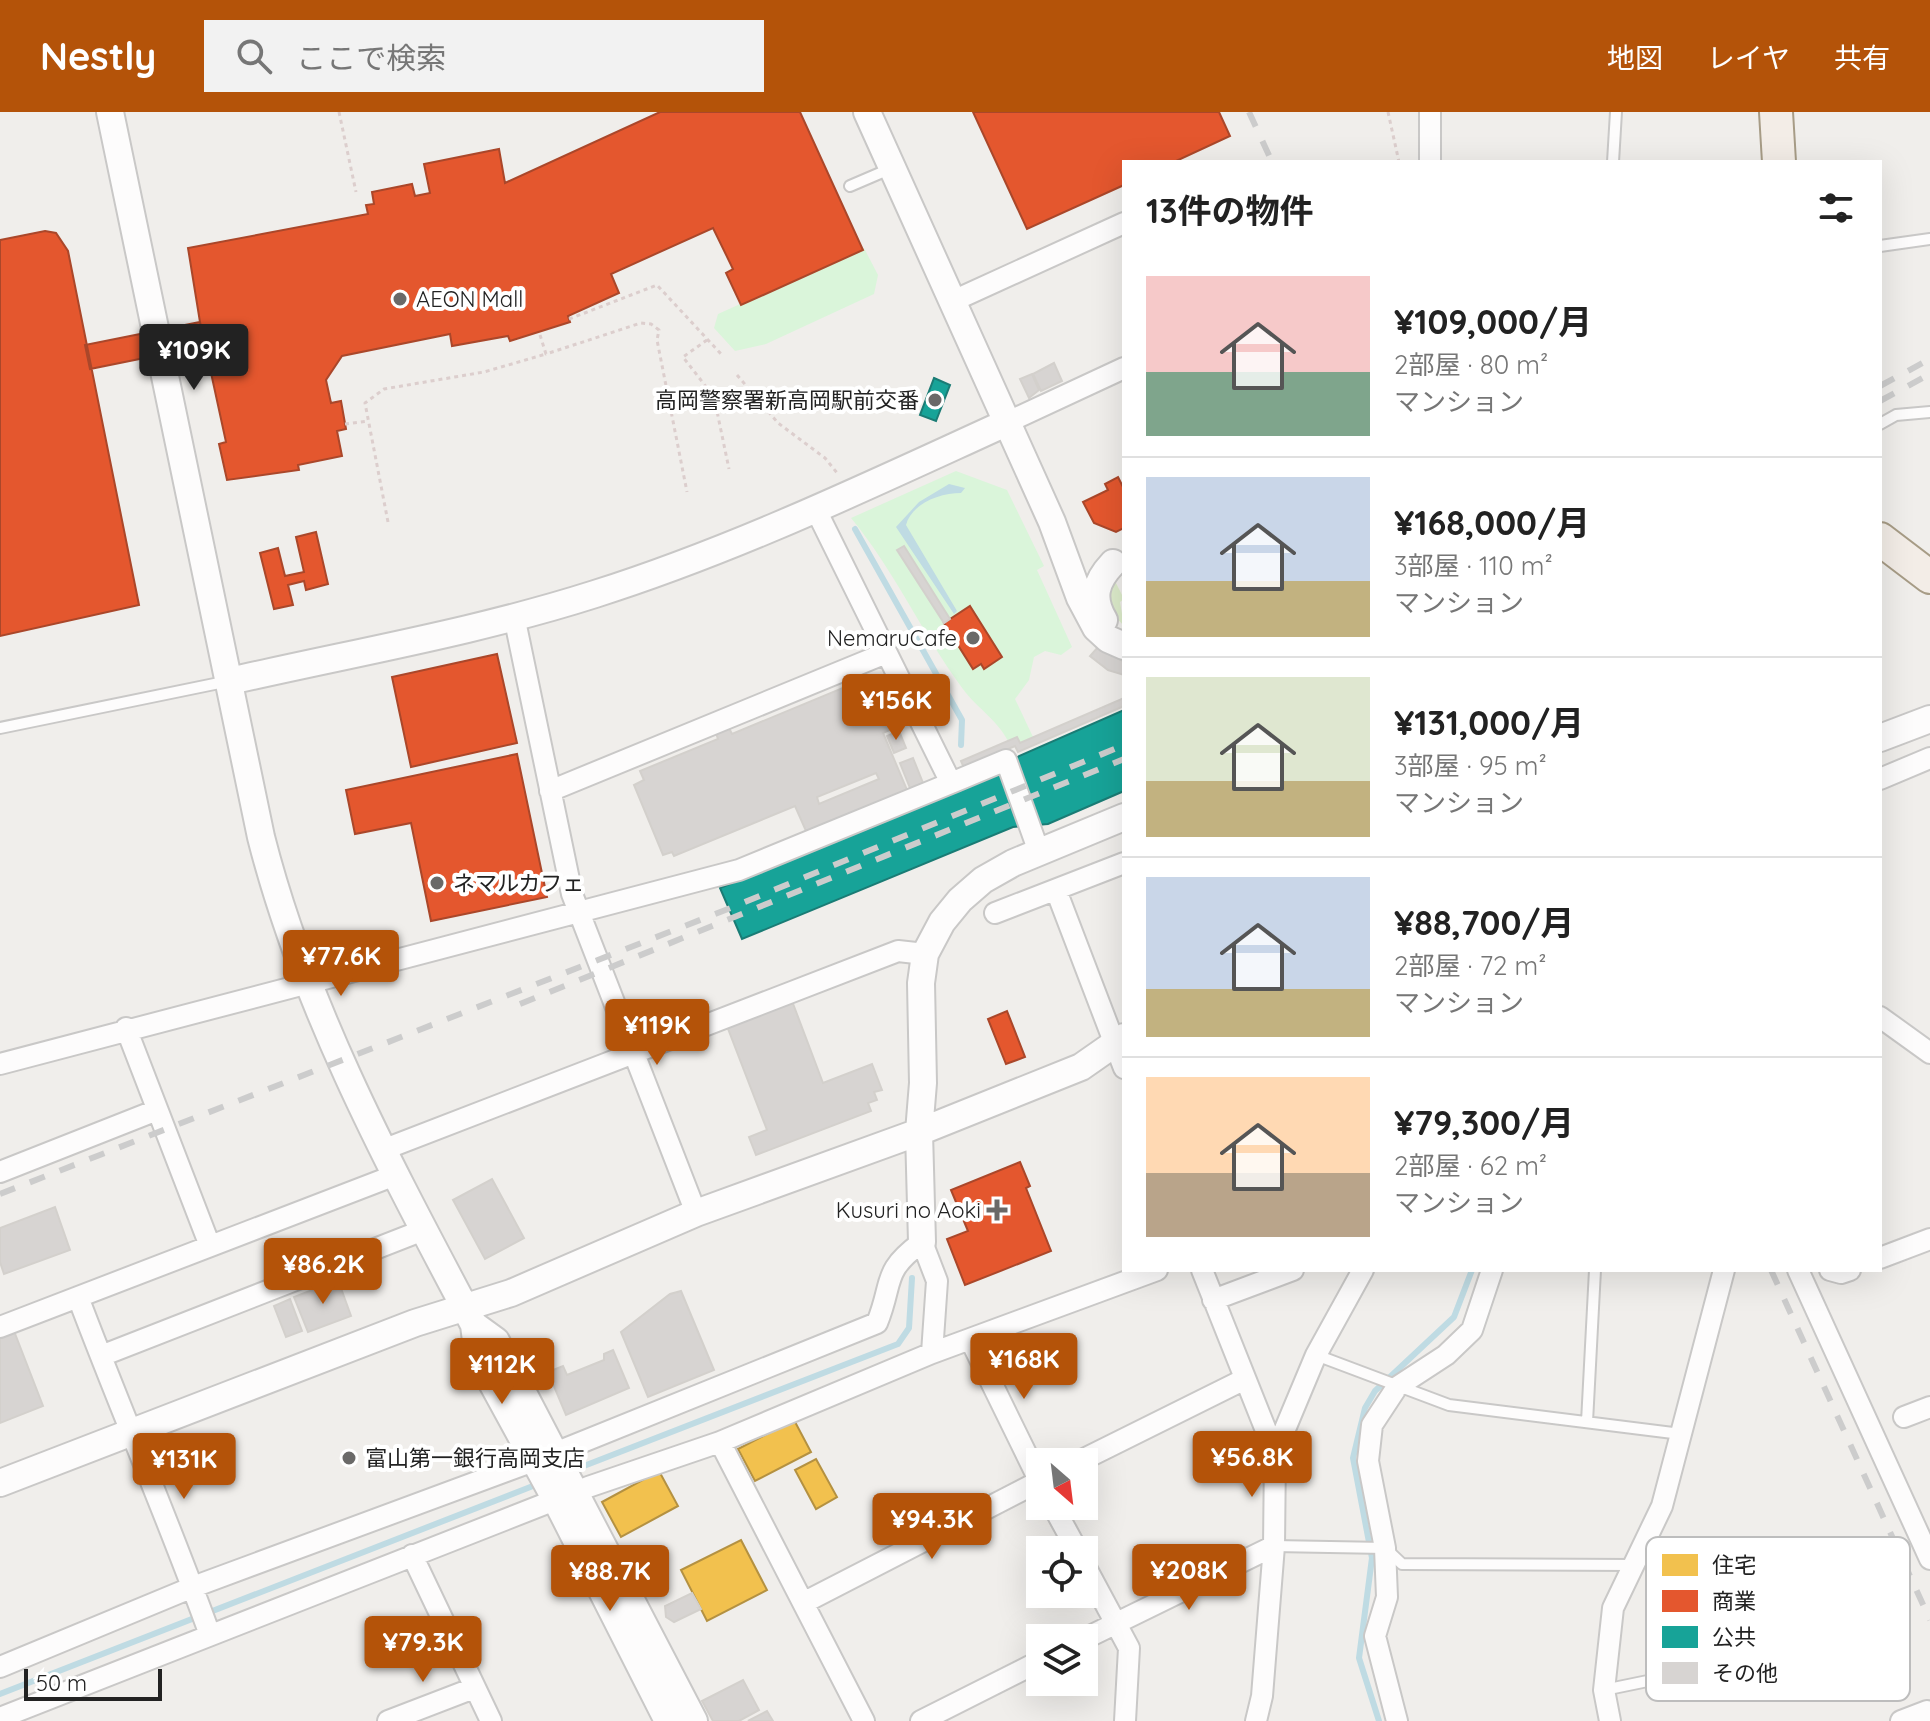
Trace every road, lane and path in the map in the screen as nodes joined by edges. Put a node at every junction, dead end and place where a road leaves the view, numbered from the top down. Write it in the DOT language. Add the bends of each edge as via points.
graph roads {
  1 [pos="110,112"];
  2 [pos="339,112"];
  3 [pos="867,112"];
  4 [pos="1388,112"];
  5 [pos="1430,112"];
  6 [pos="1616,112"];
  7 [pos="1776,112"];
  8 [pos="1399,160"];
  9 [pos="1430,160"];
  10 [pos="1613,160"];
  11 [pos="1779,160"];
  12 [pos="893,168"];
  13 [pos="850,186"];
  14 [pos="356,192"];
  15 [pos="1122,224"];
  16 [pos="1930,239"];
  17 [pos="1882,246"];
  18 [pos="953,301"];
  19 [pos="569,319"];
  20 [pos="540,335"];
  21 [pos="707,340"];
  22 [pos="546,354"];
  23 [pos="722,355"];
  24 [pos="1122,369"];
  25 [pos="737,375"];
  26 [pos="1930,412"];
  27 [pos="368,421"];
  28 [pos="1008,422"];
  29 [pos="1882,423"];
  30 [pos="345,424"];
  31 [pos="729,469"];
  32 [pos="840,477"];
  33 [pos="687,492"];
  34 [pos="816,510"];
  35 [pos="388,522"];
  36 [pos="1060,539"];
  37 [pos="1882,541"];
  38 [pos="1118,561"];
  39 [pos="1930,577"];
  40 [pos="514,616"];
  41 [pos="1122,643"];
  42 [pos="1122,644"];
  43 [pos="886,653"];
  44 [pos="230,681"];
  45 [pos="1930,719"];
  46 [pos="0,728"];
  47 [pos="1882,737"];
  48 [pos="1930,758"];
  49 [pos="1882,778"];
  50 [pos="951,783"];
  51 [pos="550,791"];
  52 [pos="1122,818"];
  53 [pos="1039,852"];
  54 [pos="1122,864"];
  55 [pos="1056,890"];
  56 [pos="579,912"];
  57 [pos="995,913"];
  58 [pos="925,954"];
  59 [pos="306,983"];
  60 [pos="1882,1019"];
  61 [pos="126,1028"];
  62 [pos="1119,1040"];
  63 [pos="632,1052"];
  64 [pos="1928,1057"];
  65 [pos="0,1064"];
  66 [pos="157,1110"];
  67 [pos="919,1132"];
  68 [pos="385,1149"];
  69 [pos="0,1172"];
  70 [pos="398,1174"];
  71 [pos="696,1213"];
  72 [pos="426,1229"];
  73 [pos="1930,1239"];
  74 [pos="922,1242"];
  75 [pos="210,1246"];
  76 [pos="1882,1257"];
  77 [pos="1152,1272"];
  78 [pos="1203,1272"];
  79 [pos="1288,1272"];
  80 [pos="1362,1272"];
  81 [pos="1491,1272"];
  82 [pos="1595,1272"];
  83 [pos="1723,1272"];
  84 [pos="1799,1272"];
  85 [pos="78,1297"];
  86 [pos="1213,1300"];
  87 [pos="470,1317"];
  88 [pos="1,1324"];
  89 [pos="970,1339"];
  90 [pos="932,1353"];
  91 [pos="1316,1355"];
  92 [pos="101,1356"];
  93 [pos="1243,1380"];
  94 [pos="1397,1387"];
  95 [pos="1930,1407"];
  96 [pos="1904,1417"];
  97 [pos="1587,1422"];
  98 [pos="132,1433"];
  99 [pos="1681,1434"];
  100 [pos="720,1442"];
  101 [pos="1098,1452"];
  102 [pos="1026,1453"];
  103 [pos="1275,1453"];
  104 [pos="555,1476"];
  105 [pos="0,1483"];
  106 [pos="1026,1488"];
  107 [pos="1647,1537"];
  108 [pos="1646,1539"];
  109 [pos="1274,1546"];
  110 [pos="1385,1548"];
  111 [pos="412,1555"];
  112 [pos="1930,1559"];
  113 [pos="1633,1565"];
  114 [pos="1098,1590"];
  115 [pos="195,1594"];
  116 [pos="805,1602"];
  117 [pos="1116,1623"];
  118 [pos="208,1629"];
  119 [pos="1098,1632"];
  120 [pos="0,1667"];
  121 [pos="1026,1668"];
  122 [pos="1646,1681"];
  123 [pos="474,1688"];
  124 [pos="1604,1690"];
  125 [pos="1930,1717"];
  126 [pos="0,1718"];
  127 [pos="388,1721"];
  128 [pos="491,1721"];
  129 [pos="668,1721"];
  130 [pos="694,1721"];
  131 [pos="864,1721"];
  132 [pos="921,1721"];
  133 [pos="1125,1721"];
  134 [pos="1256,1721"];
  135 [pos="1397,1721"];
  136 [pos="1610,1721"];
  137 [pos="1901,1721"];
  1 -- 44 [label="street"];
  2 -- 14 [label="path"];
  3 -- 12 [label="street"];
  4 -- 8 [label="path"];
  5 -- 9 [label="street"];
  6 -- 10 [label="lane"];
  7 -- 11 [label="main road"];
  12 -- 13 [label="lane"];
  12 -- 18 [label="street"];
  15 -- 18 [label="street"];
  16 -- 17 [label="lane"];
  18 -- 28 [label="street"];
  19 -- 21 [label="path" via="657,285"];
  20 -- 22 [label="path"];
  21 -- 23 [label="path"];
  21 -- 31 [label="path" via="683,357 714,397"];
  22 -- 27 [label="path" via="484,372 384,389 365,403"];
  22 -- 33 [label="path" via="641,323 659,330"];
  24 -- 28 [label="street"];
  25 -- 32 [label="path" via="778,423 825,458"];
  26 -- 29 [label="lane" via="1896,415"];
  27 -- 30 [label="path"];
  27 -- 35 [label="path"];
  28 -- 34 [label="street"];
  28 -- 36 [label="street"];
  34 -- 40 [label="street" via="681,564"];
  34 -- 43 [label="street"];
  36 -- 38 [label="street" via="1078,559 1096,566"];
  36 -- 42 [label="street" via="1096,628"];
  37 -- 39 [label="main road"];
  38 -- 41 [label="street" via="1097,585 1095,598"];
  40 -- 44 [label="street"];
  40 -- 51 [label="street"];
  43 -- 50 [label="street"];
  43 -- 51 [label="street"];
  44 -- 46 [label="lane"];
  44 -- 59 [label="street" via="269,867"];
  45 -- 47 [label="street"];
  48 -- 49 [label="street"];
  50 -- 53 [label="street" via="1006,760"];
  50 -- 56 [label="street" via="739,870"];
  51 -- 56 [label="street"];
  52 -- 53 [label="street"];
  53 -- 58 [label="street" via="983,880 960,900"];
  54 -- 55 [label="street"];
  55 -- 57 [label="street"];
  55 -- 62 [label="street"];
  56 -- 59 [label="street"];
  56 -- 63 [label="street"];
  58 -- 63 [label="street" via="898,951"];
  58 -- 67 [label="street"];
  59 -- 61 [label="street"];
  59 -- 68 [label="street"];
  60 -- 64 [label="street"];
  61 -- 65 [label="street"];
  61 -- 66 [label="street"];
  62 -- 67 [label="street" via="1081,1067"];
  63 -- 68 [label="street"];
  63 -- 71 [label="street"];
  66 -- 69 [label="street"];
  66 -- 75 [label="street"];
  67 -- 71 [label="street"];
  67 -- 74 [label="street"];
  68 -- 70 [label="street"];
  70 -- 72 [label="street"];
  70 -- 75 [label="street"];
  71 -- 87 [label="street"];
  72 -- 87 [label="street"];
  72 -- 92 [label="street"];
  73 -- 76 [label="street"];
  74 -- 90 [label="street" via="937,1281"];
  74 -- 104 [label="street" via="892,1269 877,1323"];
  75 -- 85 [label="street"];
  77 -- 89 [label="street"];
  78 -- 86 [label="street"];
  79 -- 86 [label="street"];
  80 -- 91 [label="street"];
  81 -- 94 [label="street" via="1472,1330 1446,1355"];
  82 -- 97 [label="lane"];
  83 -- 99 [label="street"];
  84 -- 112 [label="street"];
  85 -- 88 [label="street"];
  85 -- 92 [label="street"];
  86 -- 93 [label="street"];
  87 -- 98 [label="street" via="415,1323"];
  87 -- 104 [label="street" via="478,1357"];
  89 -- 90 [label="street"];
  89 -- 102 [label="street"];
  90 -- 100 [label="street"];
  91 -- 94 [label="lane"];
  91 -- 103 [label="street"];
  92 -- 98 [label="street"];
  93 -- 101 [label="street"];
  93 -- 103 [label="street"];
  94 -- 97 [label="lane" via="1449,1405"];
  94 -- 110 [label="street" via="1372,1425 1368,1461"];
  95 -- 96 [label="street"];
  97 -- 99 [label="lane"];
  98 -- 105 [label="street"];
  98 -- 115 [label="street"];
  99 -- 107 [label="street" via="1662,1506"];
  100 -- 104 [label="street"];
  100 -- 116 [label="street"];
  103 -- 109 [label="street"];
  104 -- 111 [label="street"];
  104 -- 115 [label="street"];
  104 -- 129 [label="street"];
  104 -- 130 [label="street"];
  106 -- 116 [label="street"];
  108 -- 113 [label="street"];
  109 -- 110 [label="lane"];
  109 -- 117 [label="street"];
  109 -- 134 [label="street"];
  110 -- 113 [label="lane" via="1402,1564"];
  110 -- 135 [label="street" via="1387,1597 1375,1636"];
  111 -- 118 [label="street"];
  111 -- 123 [label="street"];
  113 -- 124 [label="street" via="1613,1608"];
  114 -- 117 [label="street"];
  115 -- 118 [label="street"];
  115 -- 120 [label="street"];
  116 -- 131 [label="street"];
  117 -- 119 [label="street"];
  117 -- 133 [label="street" via="1129,1648"];
  118 -- 126 [label="street"];
  121 -- 132 [label="street"];
  122 -- 124 [label="lane"];
  123 -- 127 [label="street"];
  123 -- 128 [label="street"];
  124 -- 136 [label="street"];
  125 -- 137 [label="street" via="1927,1711"];
}
